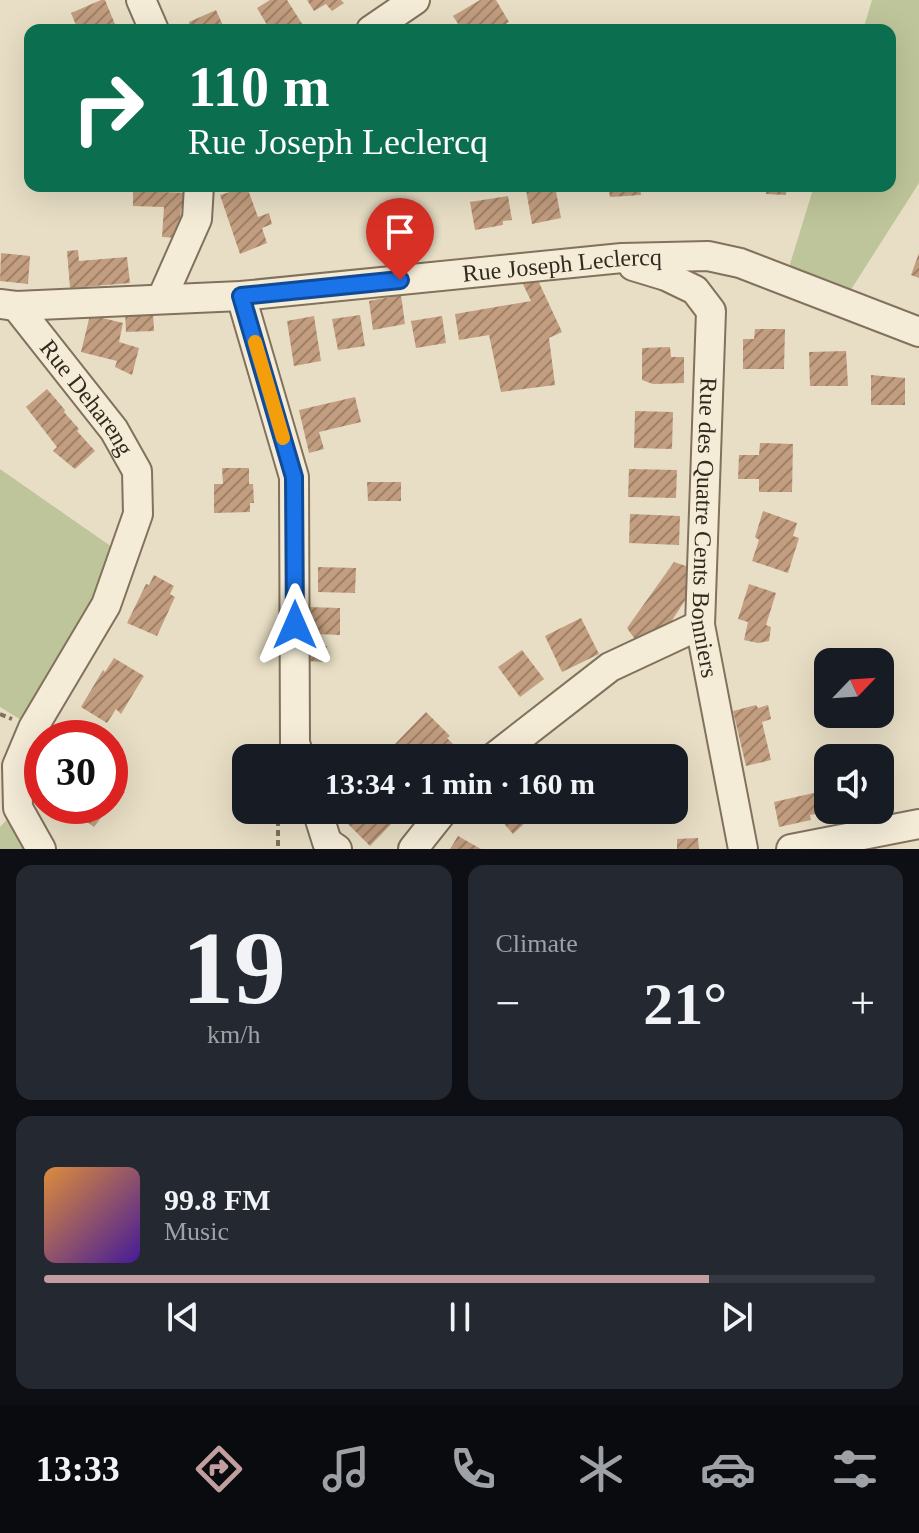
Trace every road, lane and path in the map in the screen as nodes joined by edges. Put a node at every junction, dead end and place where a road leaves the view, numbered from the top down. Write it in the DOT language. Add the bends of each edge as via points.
graph roads {
  1 [pos="141,0"];
  2 [pos="415,0"];
  3 [pos="151,24"];
  4 [pos="380,24"];
  5 [pos="199,192"];
  6 [pos="622,258"];
  7 [pos="241,296"];
  8 [pos="162,298"];
  9 [pos="8,305"];
  10 [pos="919,332"];
  11 [pos="700,625"];
  12 [pos="295,744"];
  13 [pos="511,744"];
  14 [pos="278,824"];
  15 [pos="321,824"];
  16 [pos="433,824"];
  17 [pos="919,824"];
  18 [pos="41,849"];
  19 [pos="278,849"];
  20 [pos="337,849"];
  21 [pos="413,849"];
  22 [pos="743,849"];
  23 [pos="791,849"];
  1 -- 3 [label="street"];
  2 -- 4 [label="street"];
  5 -- 8 [label="street" via="197,219"];
  6 -- 7 [label="street, Rue Joseph Leclercq"];
  6 -- 10 [label="street, Rue Joseph Leclercq" via="708,256 740,263"];
  6 -- 11 [label="street, Rue des Quatre Cents Bonniers" via="637,269 695,290 711,311"];
  7 -- 8 [label="street, Rue Joseph Leclercq"];
  7 -- 12 [label="street" via="294,477"];
  8 -- 9 [label="street, Rue Joseph Leclercq"];
  9 -- 18 [label="street, Rue Dehareng" via="114,430 137,471 138,514 106,605 33,728 17,766 18,808"];
  11 -- 13 [label="street" via="610,667"];
  11 -- 22 [label="street, Rue des Quatre Cents Bonniers"];
  14 -- 19 [label="path"];
  15 -- 20 [label="street" via="327,842"];
  16 -- 21 [label="street"];
  17 -- 23 [label="street"];
}
